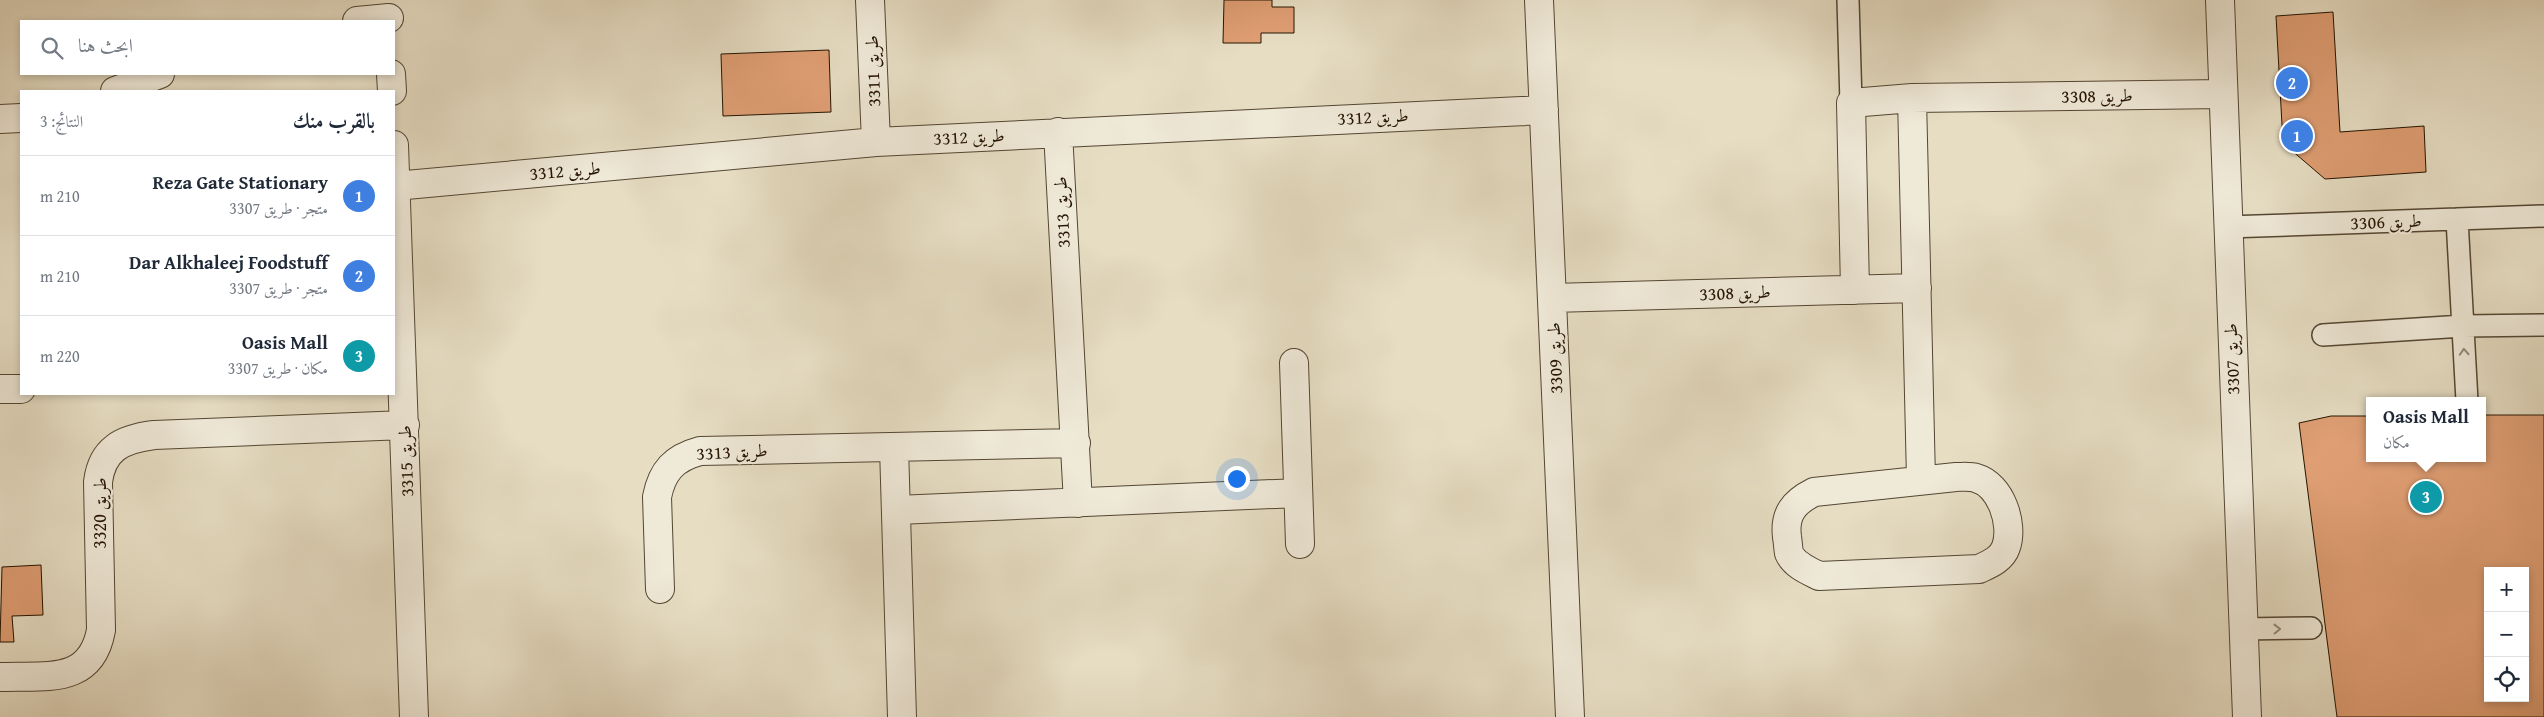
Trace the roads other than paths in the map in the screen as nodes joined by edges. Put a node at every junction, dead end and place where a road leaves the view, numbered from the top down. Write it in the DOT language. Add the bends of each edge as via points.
graph roads {
  1 [pos="870,0"];
  2 [pos="1539,0"];
  3 [pos="1848,0"];
  4 [pos="2220,0"];
  5 [pos="389,13"];
  6 [pos="361,20"];
  7 [pos="157,75"];
  8 [pos="391,75"];
  9 [pos="119,90"];
  10 [pos="392,90"];
  11 [pos="2222,94"];
  12 [pos="1912,98"];
  13 [pos="1851,103"];
  14 [pos="1544,110"];
  15 [pos="20,118"];
  16 [pos="0,119"];
  17 [pos="1058,132"];
  18 [pos="876,142"];
  19 [pos="395,186"];
  20 [pos="2544,216"];
  21 [pos="2456,219"];
  22 [pos="2227,227"];
  23 [pos="1917,288"];
  24 [pos="1855,290"];
  25 [pos="1552,298"];
  26 [pos="2544,325"];
  27 [pos="2463,326"];
  28 [pos="2323,335"];
  29 [pos="1294,363"];
  30 [pos="0,389"];
  31 [pos="20,389"];
  32 [pos="2467,397"];
  33 [pos="405,425"];
  34 [pos="1076,443"];
  35 [pos="894,447"];
  36 [pos="1921,479"];
  37 [pos="1298,493"];
  38 [pos="1078,503"];
  39 [pos="897,510"];
  40 [pos="1300,544"];
  41 [pos="660,589"];
  42 [pos="2311,628"];
  43 [pos="2243,630"];
  44 [pos="0,677"];
  45 [pos="414,717"];
  46 [pos="902,717"];
  47 [pos="1570,717"];
  48 [pos="2247,717"];
  1 -- 18 [label="street, طريق 3311"];
  2 -- 14 [label="street, طريق 3309"];
  3 -- 13 [label="lane"];
  4 -- 11 [label="street, طريق 3307"];
  5 -- 6 [label="street"];
  7 -- 9 [label="street"];
  8 -- 10 [label="street"];
  11 -- 12 [label="street, طريق 3308"];
  11 -- 22 [label="street, طريق 3307"];
  12 -- 13 [label="street, طريق 3308"];
  12 -- 23 [label="street"];
  13 -- 24 [label="street"];
  14 -- 17 [label="street, طريق 3312"];
  14 -- 25 [label="street, طريق 3309"];
  15 -- 16 [label="street"];
  17 -- 18 [label="street, طريق 3312"];
  17 -- 34 [label="street, طريق 3313"];
  18 -- 19 [label="street, طريق 3312"];
  19 -- 33 [label="street, طريق 3315"];
  20 -- 21 [label="lane, طريق 3306"];
  21 -- 22 [label="lane, طريق 3306"];
  21 -- 27 [label="lane"];
  22 -- 43 [label="street, طريق 3307"];
  23 -- 24 [label="street, طريق 3308"];
  23 -- 36 [label="street"];
  24 -- 25 [label="street, طريق 3308"];
  25 -- 47 [label="street, طريق 3309"];
  26 -- 27 [label="lane"];
  27 -- 28 [label="lane"];
  32 -- 27 [label="lane, one-way"];
  29 -- 37 [label="street"];
  30 -- 31 [label="street"];
  33 -- 44 [label="street, طريق 3320" via="154,435 120,444 107,455 100,468 98,482 101,630 91,660 63,674"];
  33 -- 45 [label="street, طريق 3315"];
  34 -- 35 [label="street, طريق 3313"];
  34 -- 38 [label="street, طريق 3313"];
  35 -- 39 [label="street"];
  35 -- 41 [label="street, طريق 3313" via="700,451 675,461 666,472 657,497"];
  36 -- 36 [label="street" via="1977,478 1993,490 2004,509 2008,530 2006,548 1995,561 1979,569 1819,576 1803,568 1789,553 1788,512 1800,498 1814,492"];
  37 -- 38 [label="street"];
  37 -- 40 [label="street"];
  38 -- 39 [label="street"];
  39 -- 46 [label="street"];
  43 -- 42 [label="lane, one-way"];
  43 -- 48 [label="street, طريق 3307"];
}
